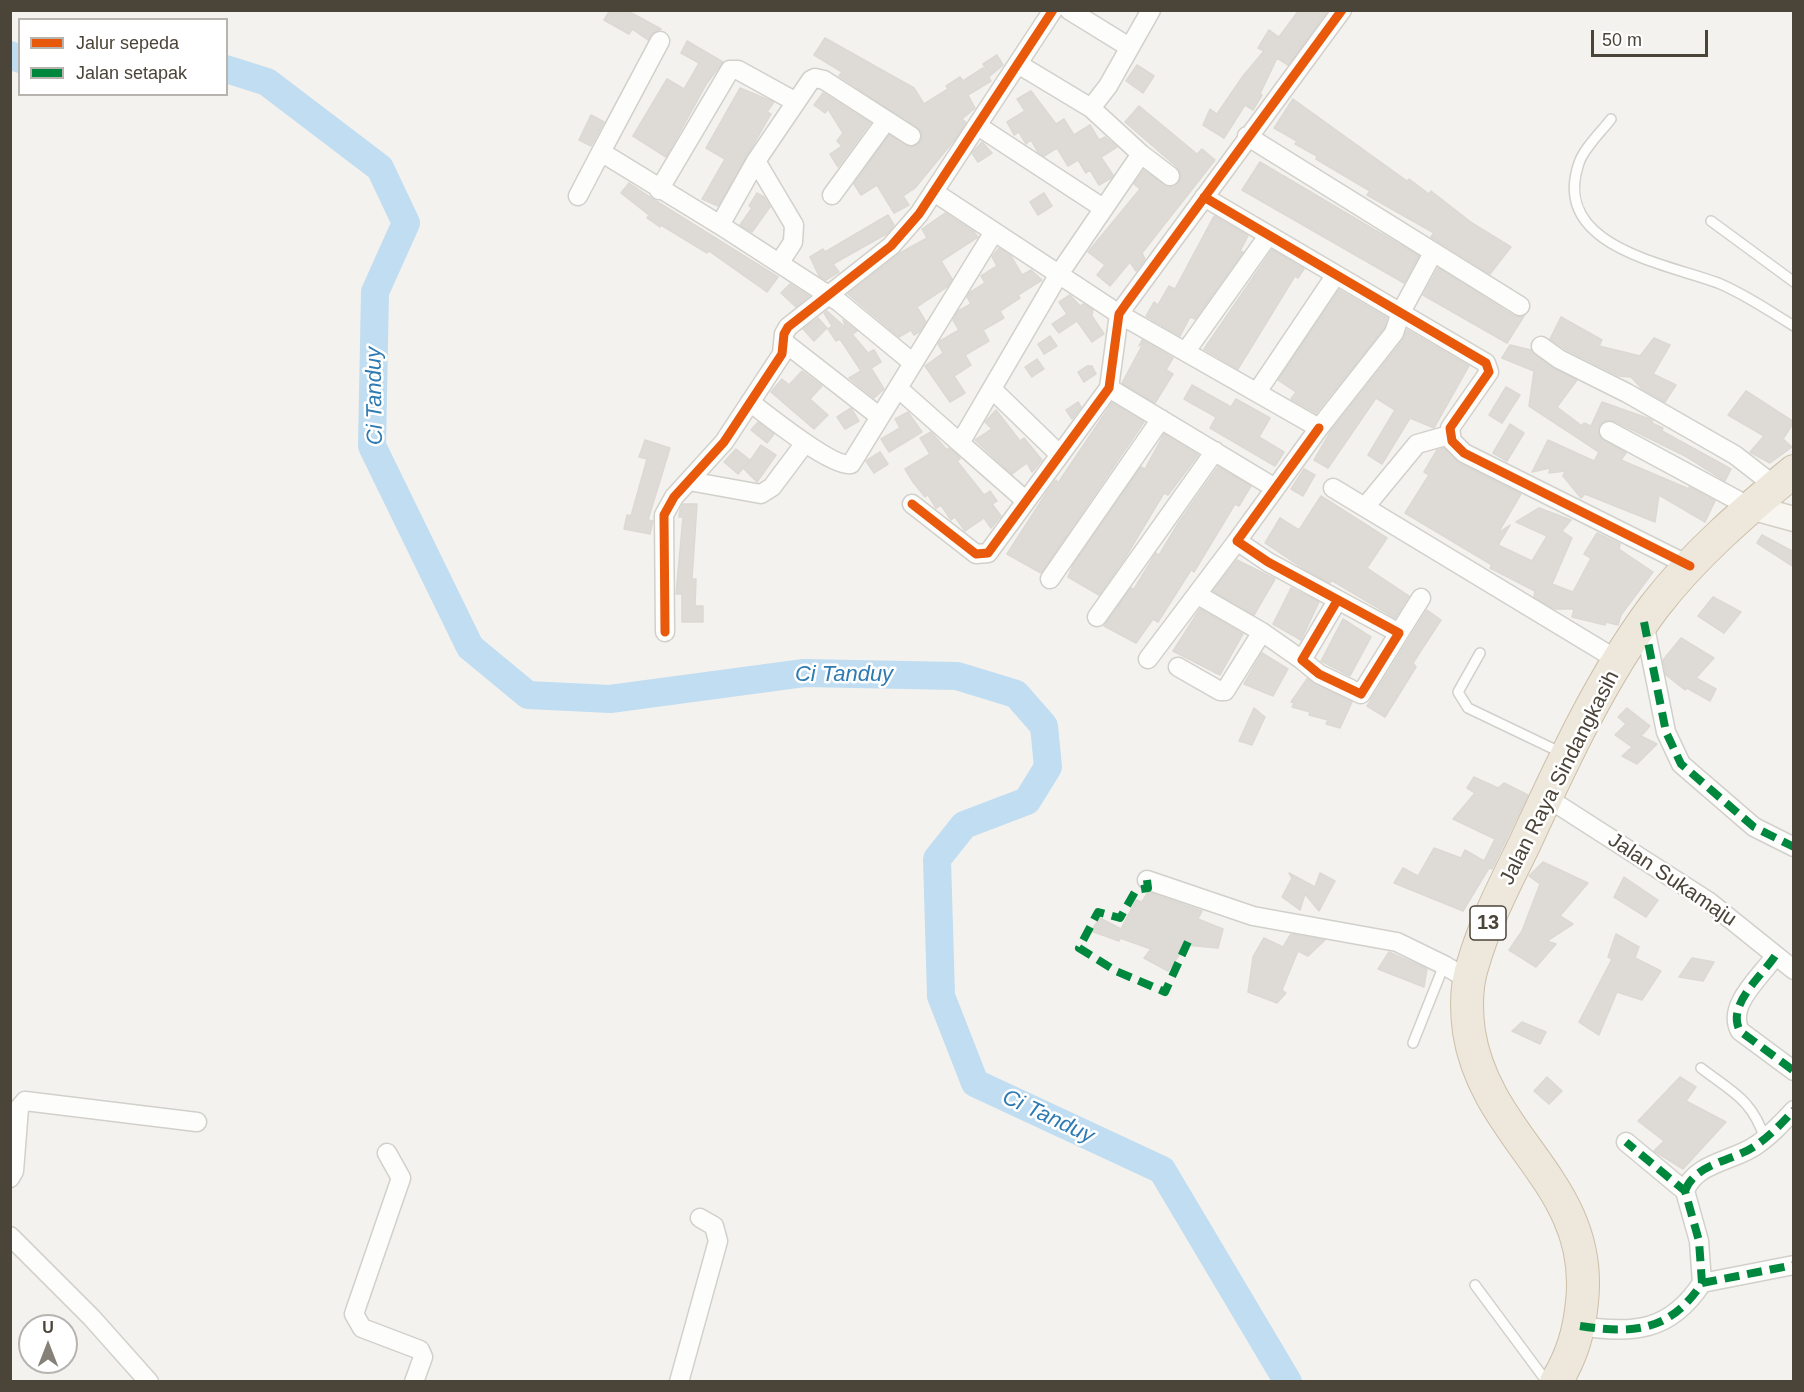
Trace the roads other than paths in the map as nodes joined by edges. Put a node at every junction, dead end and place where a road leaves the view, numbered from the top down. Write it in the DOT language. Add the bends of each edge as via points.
graph roads {
  1 [pos="1053,10"];
  2 [pos="1069,10"];
  3 [pos="1151,10"];
  4 [pos="1342,10"];
  5 [pos="660,41"];
  6 [pos="1129,47"];
  7 [pos="1018,64"];
  8 [pos="796,102"];
  9 [pos="1091,108"];
  10 [pos="1611,119"];
  11 [pos="886,121"];
  12 [pos="978,126"];
  13 [pos="911,136"];
  14 [pos="1247,136"];
  15 [pos="601,152"];
  16 [pos="1142,154"];
  17 [pos="756,161"];
  18 [pos="1170,176"];
  19 [pos="659,190"];
  20 [pos="934,192"];
  21 [pos="832,195"];
  22 [pos="578,196"];
  23 [pos="1204,197"];
  24 [pos="1103,208"];
  25 [pos="1711,221"];
  26 [pos="720,225"];
  27 [pos="994,231"];
  28 [pos="1268,236"];
  29 [pos="1433,253"];
  30 [pos="780,262"];
  31 [pos="1059,274"];
  32 [pos="1335,276"];
  33 [pos="1794,282"];
  34 [pos="826,295"];
  35 [pos="1520,306"];
  36 [pos="1401,312"];
  37 [pos="1119,314"];
  38 [pos="1794,326"];
  39 [pos="784,342"];
  40 [pos="1541,346"];
  41 [pos="1186,351"];
  42 [pos="913,363"];
  43 [pos="1109,388"];
  44 [pos="898,389"];
  45 [pos="992,389"];
  46 [pos="1257,392"];
  47 [pos="750,402"];
  48 [pos="880,417"];
  49 [pos="1161,419"];
  50 [pos="1319,428"];
  51 [pos="1609,431"];
  52 [pos="1449,435"];
  53 [pos="805,443"];
  54 [pos="960,443"];
  55 [pos="1215,451"];
  56 [pos="1060,455"];
  57 [pos="1784,479"];
  58 [pos="688,482"];
  59 [pos="1275,488"];
  60 [pos="1333,488"];
  61 [pos="1025,500"];
  62 [pos="912,504"];
  63 [pos="1365,507"];
  64 [pos="1750,507"];
  65 [pos="1794,519"];
  66 [pos="1238,541"];
  67 [pos="1690,566"];
  68 [pos="1050,579"];
  69 [pos="1198,595"];
  70 [pos="1421,598"];
  71 [pos="1336,601"];
  72 [pos="1097,617"];
  73 [pos="1644,622"];
  74 [pos="665,632"];
  75 [pos="1262,632"];
  76 [pos="1399,633"];
  77 [pos="1480,653"];
  78 [pos="1148,659"];
  79 [pos="1302,660"];
  80 [pos="1619,661"];
  81 [pos="1178,667"];
  82 [pos="1567,756"];
  83 [pos="1546,797"];
  84 [pos="1794,847"];
  85 [pos="1147,880"];
  86 [pos="1775,956"];
  87 [pos="1794,970"];
  88 [pos="1457,973"];
  89 [pos="1413,1042"];
  90 [pos="1701,1068"];
  91 [pos="1794,1071"];
  92 [pos="1794,1110"];
  93 [pos="197,1122"];
  94 [pos="1765,1139"];
  95 [pos="1626,1142"];
  96 [pos="387,1153"];
  97 [pos="10,1178"];
  98 [pos="1685,1191"];
  99 [pos="700,1218"];
  100 [pos="10,1236"];
  101 [pos="1794,1265"];
  102 [pos="1702,1283"];
  103 [pos="1475,1285"];
  104 [pos="1580,1326"];
  105 [pos="149,1382"];
  106 [pos="414,1382"];
  107 [pos="679,1382"];
  108 [pos="1547,1382"];
  109 [pos="1556,1382"];
  1 -- 7 [label="street"];
  2 -- 6 [label="street"];
  3 -- 6 [label="street"];
  4 -- 14 [label="street"];
  5 -- 15 [label="street"];
  6 -- 9 [label="street"];
  7 -- 9 [label="street"];
  7 -- 12 [label="street"];
  8 -- 11 [label="street" via="811,80 820,78"];
  8 -- 17 [label="street"];
  8 -- 19 [label="street" via="738,70 730,70"];
  9 -- 16 [label="street"];
  10 -- 38 [label="lane" via="1579,161 1575,190 1580,216 1586,225 1605,240 1634,253 1740,293"];
  11 -- 13 [label="street"];
  11 -- 21 [label="street"];
  12 -- 20 [label="street"];
  12 -- 24 [label="street"];
  14 -- 23 [label="street"];
  14 -- 29 [label="street"];
  15 -- 19 [label="street"];
  15 -- 22 [label="street"];
  16 -- 18 [label="street"];
  16 -- 24 [label="street"];
  17 -- 26 [label="street"];
  17 -- 30 [label="street" via="794,225 792,242"];
  19 -- 26 [label="street"];
  20 -- 27 [label="street"];
  20 -- 34 [label="street" via="891,246"];
  23 -- 28 [label="street"];
  23 -- 37 [label="street"];
  24 -- 31 [label="street"];
  25 -- 33 [label="lane"];
  26 -- 30 [label="street"];
  27 -- 31 [label="street"];
  27 -- 42 [label="street"];
  28 -- 32 [label="street"];
  28 -- 41 [label="street"];
  29 -- 35 [label="street"];
  29 -- 36 [label="street"];
  30 -- 34 [label="street"];
  31 -- 37 [label="street"];
  31 -- 45 [label="street"];
  32 -- 36 [label="street"];
  32 -- 46 [label="street"];
  34 -- 39 [label="street" via="788,327"];
  34 -- 42 [label="street"];
  36 -- 50 [label="street" via="1394,333"];
  36 -- 52 [label="street" via="1488,365 1489,372 1453,420"];
  37 -- 41 [label="street"];
  37 -- 43 [label="street"];
  39 -- 47 [label="street" via="782,354"];
  39 -- 48 [label="street"];
  40 -- 57 [label="street"];
  41 -- 46 [label="street"];
  42 -- 44 [label="street"];
  43 -- 49 [label="street"];
  43 -- 56 [label="street"];
  44 -- 48 [label="street"];
  44 -- 54 [label="street"];
  45 -- 54 [label="street"];
  45 -- 56 [label="street"];
  46 -- 50 [label="street"];
  47 -- 53 [label="street"];
  47 -- 58 [label="street" via="724,442"];
  48 -- 53 [label="street" via="855,460 848,465"];
  49 -- 55 [label="street"];
  49 -- 68 [label="street"];
  50 -- 59 [label="street"];
  51 -- 64 [label="street"];
  52 -- 63 [label="street" via="1418,444"];
  52 -- 67 [label="street" via="1464,453"];
  53 -- 58 [label="street" via="772,487 761,494"];
  54 -- 61 [label="street"];
  55 -- 59 [label="street"];
  55 -- 72 [label="street"];
  56 -- 61 [label="street"];
  57 -- 64 [label="highway, Jalan Raya Sindangkasih / 13"];
  58 -- 74 [label="street" via="668,506 662,523"];
  59 -- 66 [label="street"];
  60 -- 63 [label="street"];
  61 -- 62 [label="street" via="988,553 982,555"];
  63 -- 80 [label="street"];
  64 -- 65 [label="main road"];
  64 -- 67 [label="highway, Jalan Raya Sindangkasih / 13"];
  66 -- 69 [label="street"];
  66 -- 71 [label="street"];
  67 -- 73 [label="highway, Jalan Raya Sindangkasih / 13"];
  69 -- 75 [label="street"];
  69 -- 78 [label="street"];
  70 -- 76 [label="street"];
  71 -- 76 [label="street"];
  71 -- 79 [label="street"];
  73 -- 80 [label="highway, Jalan Raya Sindangkasih / 13"];
  73 -- 84 [label="street" via="1666,732 1681,764 1754,826"];
  75 -- 79 [label="street"];
  75 -- 81 [label="street" via="1225,691"];
  76 -- 79 [label="street" via="1361,694 1319,674"];
  77 -- 82 [label="lane" via="1458,692 1463,704"];
  80 -- 82 [label="highway, Jalan Raya Sindangkasih / 13"];
  82 -- 83 [label="highway, Jalan Raya Sindangkasih / 13"];
  83 -- 86 [label="street, Jalan Sukamaju" via="1708,901"];
  83 -- 88 [label="highway, Jalan Raya Sindangkasih / 13" via="1490,918"];
  85 -- 88 [label="street" via="1242,914 1391,940"];
  86 -- 87 [label="street, Jalan Sukamaju"];
  86 -- 91 [label="street" via="1736,1008 1736,1024"];
  88 -- 89 [label="lane"];
  88 -- 104 [label="highway, Jalan Raya Sindangkasih / 13" via="1487,1090 1568,1211 1578,1235 1583,1259"];
  90 -- 94 [label="lane" via="1749,1105 1759,1119"];
  92 -- 94 [label="street"];
  93 -- 97 [label="street" via="25,1101 19,1108 14,1171"];
  94 -- 98 [label="street" via="1698,1173"];
  95 -- 98 [label="street"];
  96 -- 106 [label="street" via="401,1178 354,1314 362,1328 420,1350 423,1357"];
  98 -- 102 [label="street" via="1699,1241"];
  99 -- 107 [label="street" via="714,1226 718,1241"];
  100 -- 105 [label="street"];
  101 -- 102 [label="street"];
  102 -- 104 [label="street" via="1679,1311 1655,1325 1623,1332"];
  103 -- 108 [label="lane"];
  104 -- 109 [label="highway, Jalan Raya Sindangkasih / 13" via="1574,1348"];
}
